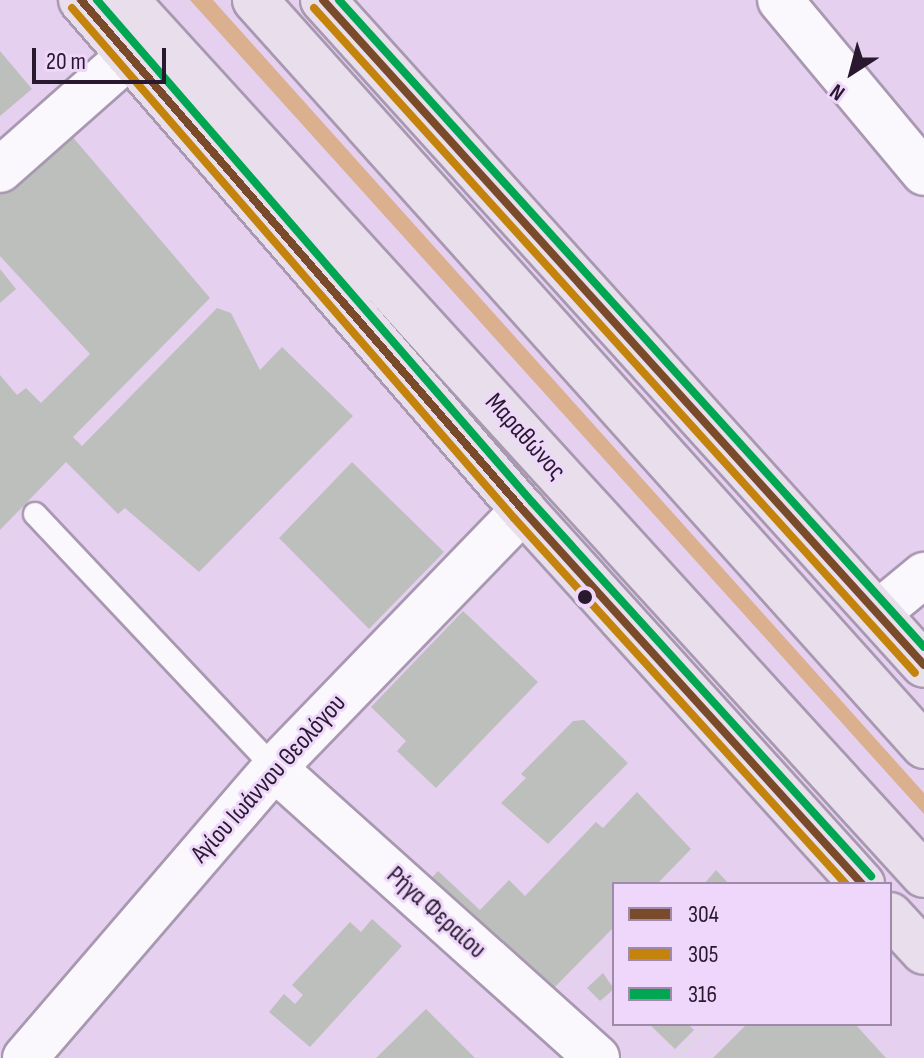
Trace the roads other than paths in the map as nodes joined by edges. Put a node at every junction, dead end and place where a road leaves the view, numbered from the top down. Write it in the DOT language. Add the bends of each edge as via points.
graph roads {
  1 [pos="81,0"];
  2 [pos="126,0"];
  3 [pos="255,0"];
  4 [pos="323,0"];
  5 [pos="780,0"];
  6 [pos="129,56"];
  7 [pos="0,170"];
  8 [pos="924,173"];
  9 [pos="523,510"];
  10 [pos="35,514"];
  11 [pos="924,575"];
  12 [pos="878,613"];
  13 [pos="924,665"];
  14 [pos="924,746"];
  15 [pos="274,768"];
  16 [pos="924,875"];
  17 [pos="860,882"];
  18 [pos="892,917"];
  19 [pos="924,952"];
  20 [pos="25,1058"];
  21 [pos="597,1058"];
  1 -- 6 [label="main road, Μαραθώνος"];
  2 -- 16 [label="main road, Μαραθώνος"];
  3 -- 14 [label="main road"];
  4 -- 12 [label="main road"];
  5 -- 8 [label="street"];
  6 -- 7 [label="street"];
  6 -- 9 [label="main road, Μαραθώνος"];
  9 -- 15 [label="street, Αγίου Ιωάννου Θεολόγου"];
  9 -- 17 [label="main road, Μαραθώνος"];
  10 -- 15 [label="lane"];
  11 -- 12 [label="street"];
  12 -- 13 [label="main road"];
  15 -- 20 [label="street, Αγίου Ιωάννου Θεολόγου"];
  15 -- 21 [label="street, Ρήγα Φεραίου"];
  18 -- 19 [label="main road"];
}
